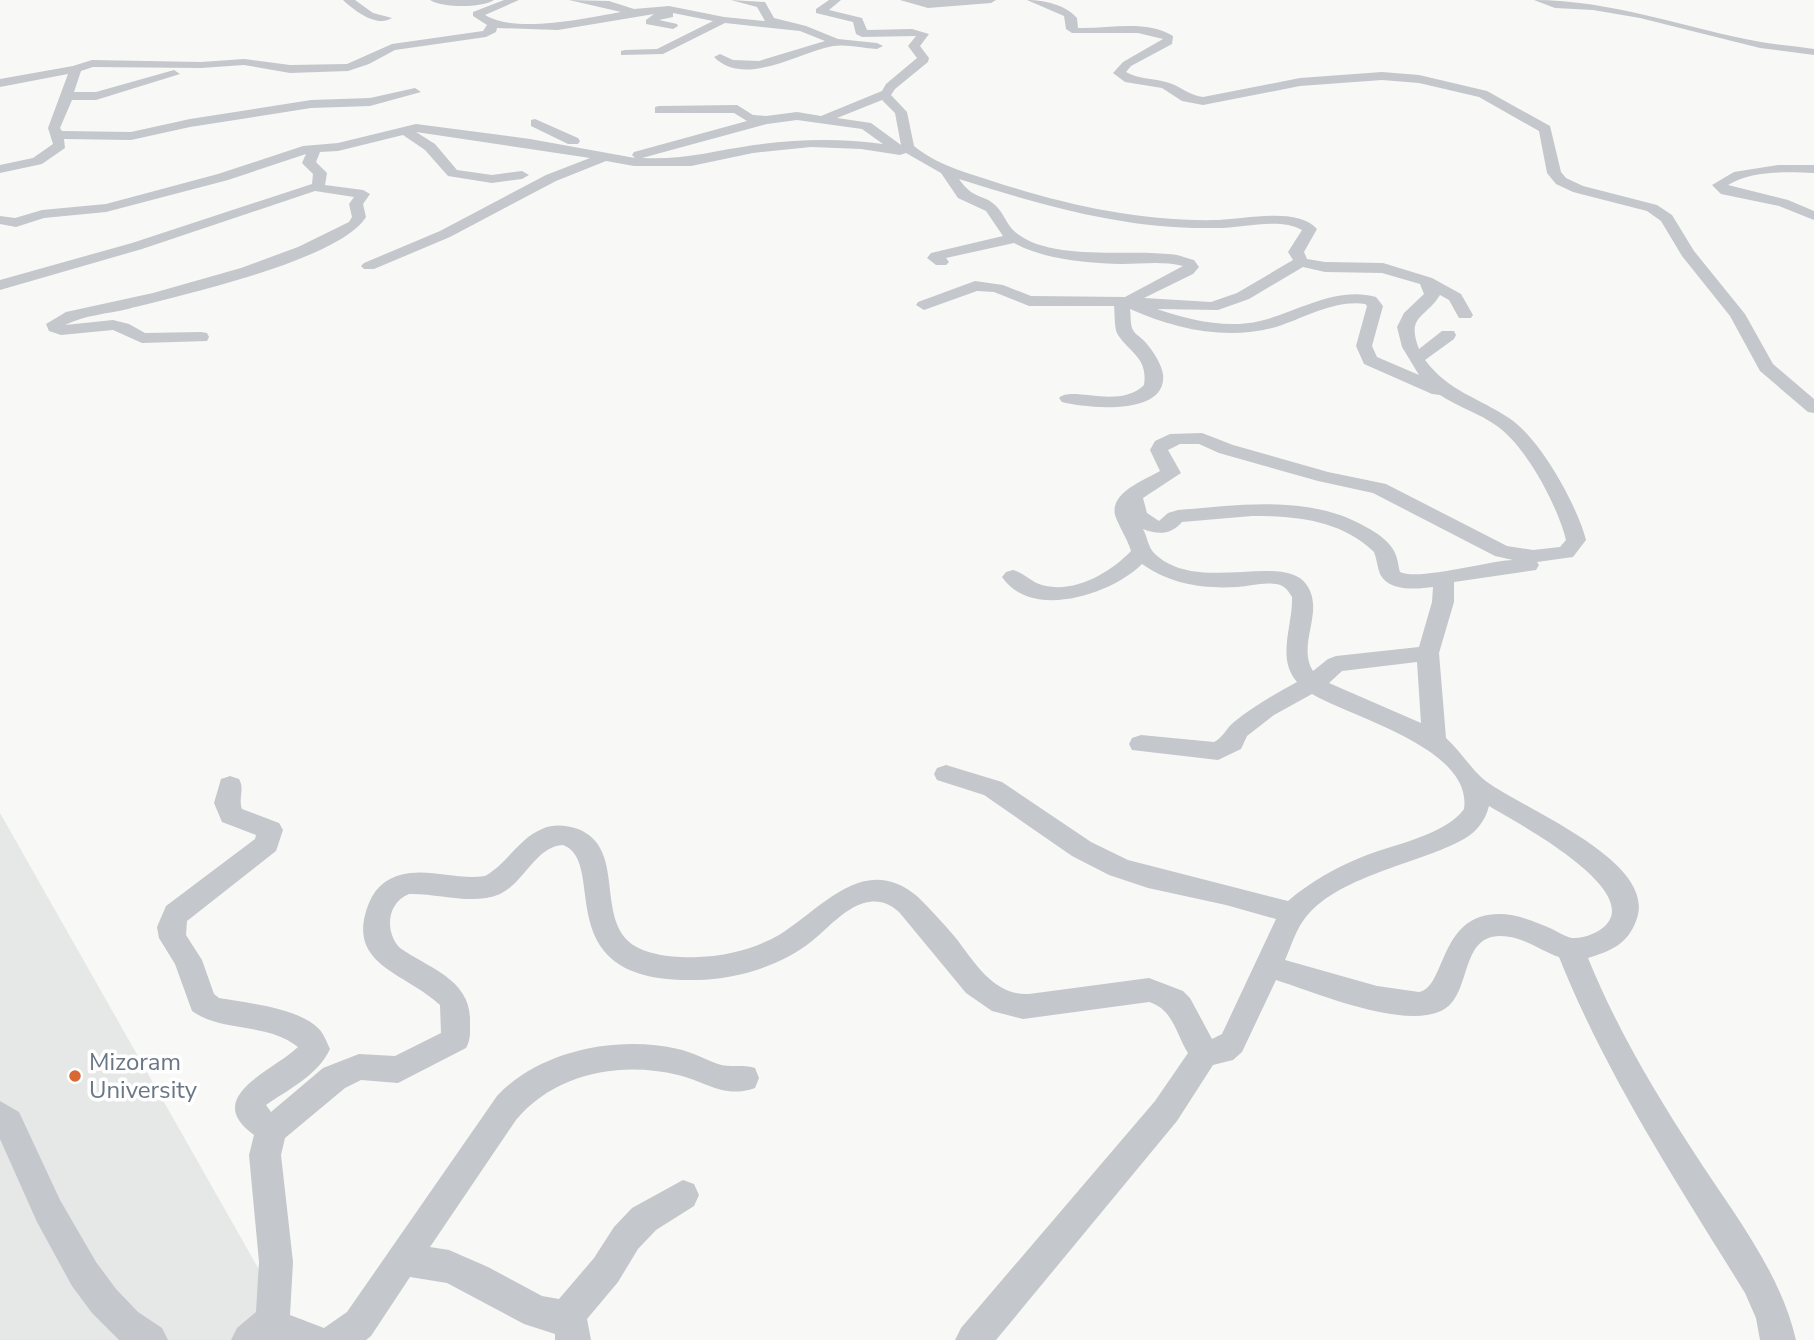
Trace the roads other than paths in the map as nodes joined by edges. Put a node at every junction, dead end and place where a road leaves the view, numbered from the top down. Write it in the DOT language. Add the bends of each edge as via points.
graph roads {
  1 [pos="348,0"];
  2 [pos="435,0"];
  3 [pos="489,0"];
  4 [pos="527,0"];
  5 [pos="574,0"];
  6 [pos="639,0"];
  7 [pos="646,0"];
  8 [pos="736,0"];
  9 [pos="836,0"];
  10 [pos="905,0"];
  11 [pos="929,0"];
  12 [pos="947,0"];
  13 [pos="991,0"];
  14 [pos="1032,0"];
  15 [pos="1539,0"];
  16 [pos="511,1"];
  17 [pos="634,12"];
  18 [pos="387,18"];
  19 [pos="722,21"];
  20 [pos="492,24"];
  21 [pos="673,26"];
  22 [pos="558,27"];
  23 [pos="802,28"];
  24 [pos="923,38"];
  25 [pos="836,41"];
  26 [pos="445,47"];
  27 [pos="1814,52"];
  28 [pos="625,53"];
  29 [pos="720,57"];
  30 [pos="201,65"];
  31 [pos="76,69"];
  32 [pos="0,83"];
  33 [pos="415,92"];
  34 [pos="885,94"];
  35 [pos="68,96"];
  36 [pos="659,110"];
  37 [pos="824,119"];
  38 [pos="766,120"];
  39 [pos="535,122"];
  40 [pos="407,131"];
  41 [pos="58,135"];
  42 [pos="316,147"];
  43 [pos="907,152"];
  44 [pos="604,157"];
  45 [pos="619,160"];
  46 [pos="0,169"];
  47 [pos="1814,169"];
  48 [pos="947,171"];
  49 [pos="522,175"];
  50 [pos="318,186"];
  51 [pos="1814,216"];
  52 [pos="0,220"];
  53 [pos="1014,238"];
  54 [pos="941,262"];
  55 [pos="1301,262"];
  56 [pos="369,266"];
  57 [pos="1426,281"];
  58 [pos="0,285"];
  59 [pos="1126,302"];
  60 [pos="924,305"];
  61 [pos="1465,314"];
  62 [pos="1448,335"];
  63 [pos="201,337"];
  64 [pos="1416,359"];
  65 [pos="1454,397"];
  66 [pos="1068,398"];
  67 [pos="1814,408"];
  68 [pos="1150,487"];
  69 [pos="1574,547"];
  70 [pos="1141,552"];
  71 [pos="1013,577"];
  72 [pos="1444,578"];
  73 [pos="1428,653"];
  74 [pos="1312,684"];
  75 [pos="1434,740"];
  76 [pos="1141,744"];
  77 [pos="946,774"];
  78 [pos="1472,783"];
  79 [pos="230,785"];
  80 [pos="1293,913"];
  81 [pos="1570,949"];
  82 [pos="1268,966"];
  83 [pos="1205,1052"];
  84 [pos="744,1078"];
  85 [pos="0,1115"];
  86 [pos="272,1130"];
  87 [pos="683,1195"];
  88 [pos="403,1259"];
  89 [pos="571,1327"];
  90 [pos="259,1333"];
  91 [pos="150,1340"];
  92 [pos="311,1340"];
  93 [pos="336,1340"];
  94 [pos="973,1340"];
  95 [pos="1778,1340"];
  1 -- 18 [label="street" via="370,16"];
  2 -- 3 [label="street"];
  4 -- 16 [label="street"];
  5 -- 17 [label="street"];
  6 -- 7 [label="street"];
  8 -- 23 [label="street" via="761,4 774,22"];
  9 -- 24 [label="street" via="820,11 858,20 860,33 916,32"];
  10 -- 13 [label="street" via="928,5"];
  11 -- 12 [label="street"];
  14 -- 67 [label="street" via="1068,14 1070,29 1076,31 1166,34 1168,42 1127,64 1119,74 1170,86 1191,100 1300,82 1382,76 1432,81 1490,97 1545,129 1554,173 1561,181 1652,208 1667,218 1688,253 1737,314 1766,367"];
  15 -- 27 [label="street" via="1593,6 1760,46"];
  16 -- 20 [label="street" via="477,14"];
  17 -- 19 [label="street" via="669,9"];
  17 -- 22 [label="street"];
  19 -- 21 [label="street" via="676,15 650,20"];
  19 -- 23 [label="street"];
  19 -- 28 [label="street" via="659,52"];
  20 -- 22 [label="street"];
  20 -- 30 [label="street" via="486,34 392,47 353,66"];
  22 -- 26 [label="street"];
  23 -- 25 [label="street"];
  24 -- 25 [label="street" via="887,47"];
  24 -- 34 [label="street" via="914,46 922,62"];
  25 -- 29 [label="street" via="766,64 727,62"];
  30 -- 31 [label="street" via="99,62"];
  30 -- 35 [label="street" via="96,96"];
  31 -- 32 [label="street"];
  31 -- 35 [label="street"];
  33 -- 41 [label="street" via="370,102 311,104 131,136"];
  34 -- 37 [label="street"];
  34 -- 43 [label="street" via="901,112"];
  35 -- 41 [label="street" via="54,128"];
  36 -- 38 [label="street" via="737,110 749,118"];
  37 -- 38 [label="street"];
  37 -- 43 [label="street" via="872,129"];
  38 -- 45 [label="street"];
  39 -- 44 [label="street"];
  40 -- 42 [label="street" via="338,147"];
  40 -- 44 [label="street" via="433,130"];
  40 -- 49 [label="street" via="430,147 453,173 492,178"];
  41 -- 46 [label="street" via="60,145 46,156"];
  42 -- 50 [label="street" via="309,163 320,173"];
  42 -- 52 [label="street" via="113,206 42,214 16,223"];
  43 -- 45 [label="street" via="811,143 673,163"];
  43 -- 48 [label="street"];
  44 -- 45 [label="street"];
  44 -- 56 [label="street"];
  47 -- 51 [label="street" via="1761,171 1718,185"];
  48 -- 53 [label="street" via="963,195 991,208"];
  48 -- 55 [label="street" via="1105,217 1196,224 1301,223 1310,229 1296,252"];
  50 -- 58 [label="street"];
  50 -- 63 [label="street" via="326,191 363,194 356,204 359,217 354,225 250,269 54,324 61,330 113,325 142,338"];
  53 -- 54 [label="street" via="936,256"];
  53 -- 59 [label="street" via="1048,252 1168,258 1191,267"];
  55 -- 57 [label="street" via="1383,268"];
  55 -- 59 [label="street" via="1223,305"];
  57 -- 61 [label="street" via="1455,297"];
  57 -- 64 [label="street" via="1432,296 1405,327"];
  59 -- 60 [label="street" via="1029,301 997,288 975,286"];
  59 -- 65 [label="street" via="1186,321 1240,329 1351,299 1370,300 1375,306 1364,346 1370,360"];
  59 -- 66 [label="street" via="1125,333 1154,368 1147,394 1107,404"];
  62 -- 64 [label="street"];
  64 -- 65 [label="street"];
  65 -- 69 [label="street" via="1490,412 1518,434 1570,518 1576,534"];
  68 -- 69 [label="street" via="1171,473 1162,445 1177,438 1202,439 1325,477 1379,488 1502,552 1553,556"];
  68 -- 70 [label="street" via="1133,495 1125,509"];
  68 -- 72 [label="street" via="1134,509 1143,521 1158,527 1178,516 1312,512 1353,527 1379,545 1391,577 1412,582"];
  69 -- 72 [label="street" via="1576,558 1567,564 1505,566"];
  70 -- 71 [label="street" via="1123,571 1079,590 1037,591"];
  70 -- 74 [label="street" via="1156,564 1198,582 1282,577 1295,581 1302,591 1303,615 1297,668"];
  72 -- 73 [label="street" via="1443,602"];
  73 -- 74 [label="street" via="1335,664"];
  73 -- 75 [label="street"];
  74 -- 75 [label="street"];
  74 -- 76 [label="street" via="1266,709 1219,751"];
  75 -- 78 [label="street"];
  77 -- 80 [label="street" via="1009,795 1073,844 1131,873"];
  78 -- 80 [label="street" via="1478,795 1477,811 1469,823 1357,869 1325,886"];
  78 -- 81 [label="street" via="1586,857 1622,891 1625,917 1616,933 1599,943"];
  79 -- 86 [label="street" via="227,803 231,815 270,830 267,844 176,914 171,927 202,1002 212,1009 292,1027 314,1042 315,1049 306,1059 253,1097 251,1113"];
  80 -- 82 [label="street"];
  81 -- 82 [label="street" via="1521,929 1485,927 1459,950 1444,991 1431,1002 1414,1006"];
  81 -- 95 [label="street" via="1611,1043 1757,1281"];
  82 -- 83 [label="street" via="1231,1043 1222,1051"];
  83 -- 86 [label="street" via="1193,1040 1179,1003 1166,993 1149,990 1018,1007 997,1002 977,988 914,910 888,892 871,890 851,896 791,942 738,965 666,967 634,959 604,933 589,851 562,834 546,838 497,884 480,890 428,882 407,884 391,892 379,907 376,941 389,957 450,996 456,1011 456,1039 398,1070 359,1067 334,1078"];
  83 -- 94 [label="street" via="1166,1111"];
  84 -- 88 [label="street" via="725,1081 692,1065 635,1055 608,1058 538,1081 517,1097 494,1125"];
  85 -- 91 [label="street" via="8,1122 75,1261 109,1306 134,1332"];
  86 -- 90 [label="street" via="265,1155 276,1296 275,1309"];
  87 -- 89 [label="street" via="643,1219 626,1238"];
  88 -- 89 [label="street" via="449,1267"];
  88 -- 93 [label="street" via="359,1324"];
  90 -- 92 [label="street"];
}
